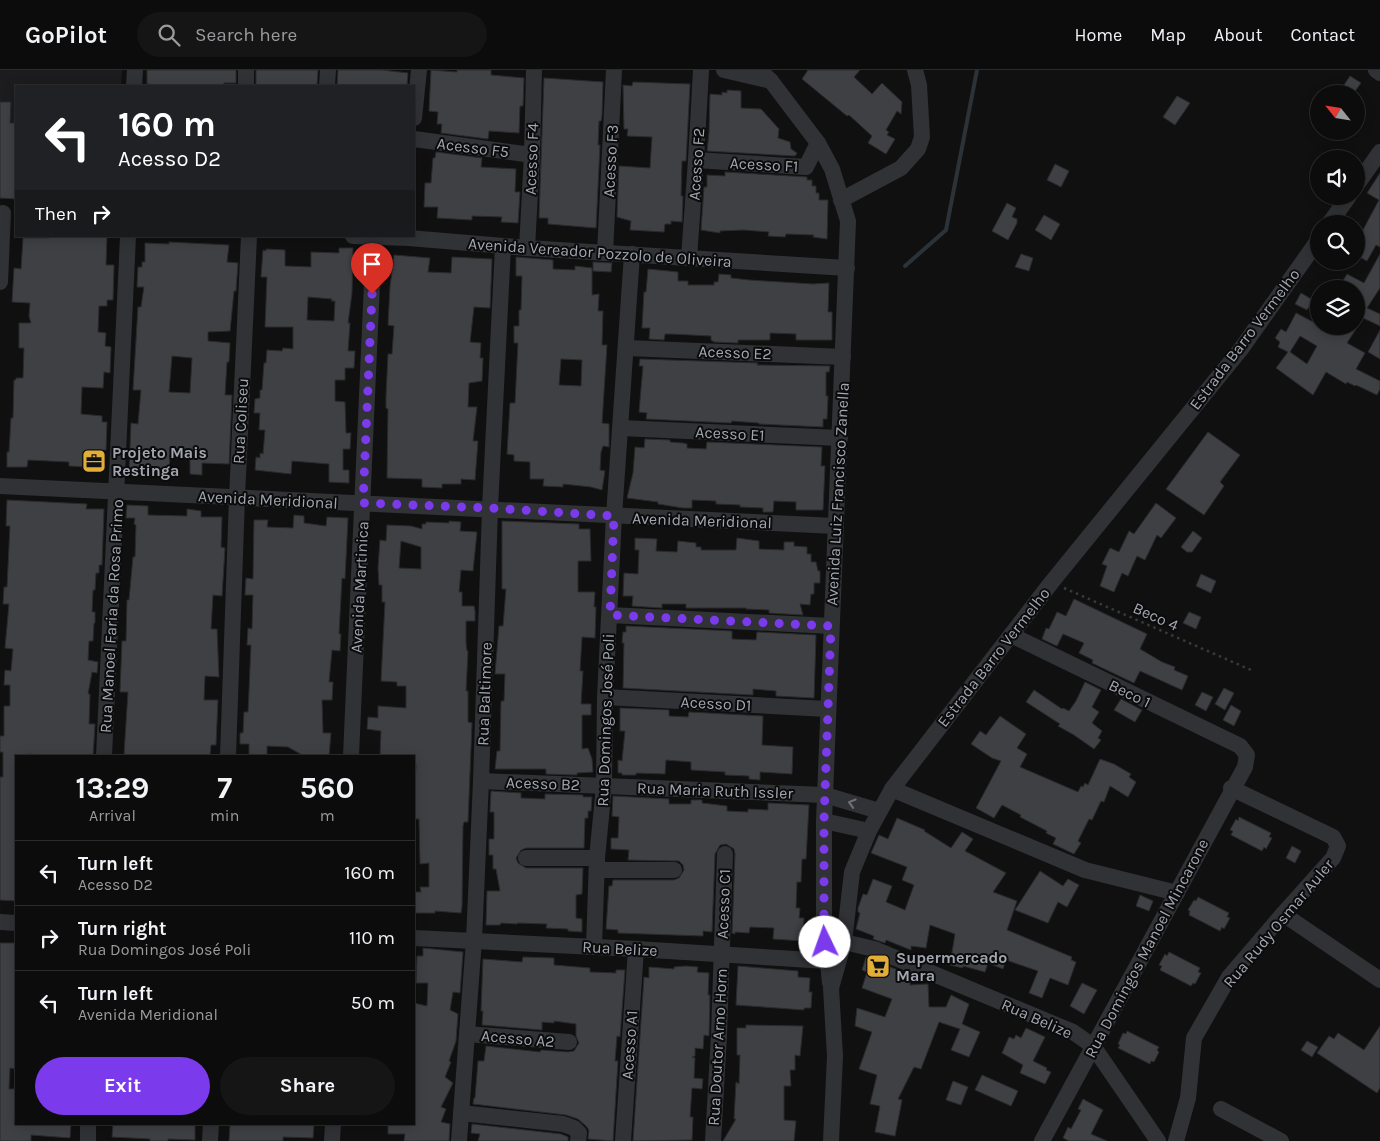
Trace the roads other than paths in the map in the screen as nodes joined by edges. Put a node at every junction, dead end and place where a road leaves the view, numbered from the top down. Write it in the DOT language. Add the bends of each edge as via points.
graph roads {
  1 [pos="135,70"];
  2 [pos="246,70"];
  3 [pos="328,70"];
  4 [pos="419,70"];
  5 [pos="534,70"];
  6 [pos="614,70"];
  7 [pos="701,70"];
  8 [pos="724,70"];
  9 [pos="915,70"];
  10 [pos="1376,70"];
  11 [pos="1380,73"];
  12 [pos="757,74"];
  13 [pos="134,85"];
  14 [pos="246,85"];
  15 [pos="327,85"];
  16 [pos="415,108"];
  17 [pos="415,139"];
  18 [pos="818,144"];
  19 [pos="1380,152"];
  20 [pos="532,155"];
  21 [pos="696,160"];
  22 [pos="1365,173"];
  23 [pos="841,200"];
  24 [pos="6,214"];
  25 [pos="128,237"];
  26 [pos="249,237"];
  27 [pos="364,237"];
  28 [pos="409,237"];
  29 [pos="374,238"];
  30 [pos="502,246"];
  31 [pos="527,248"];
  32 [pos="1310,251"];
  33 [pos="605,253"];
  34 [pos="632,254"];
  35 [pos="689,258"];
  36 [pos="846,268"];
  37 [pos="0,282"];
  38 [pos="627,348"];
  39 [pos="843,357"];
  40 [pos="621,428"];
  41 [pos="840,438"];
  42 [pos="0,486"];
  43 [pos="117,491"];
  44 [pos="237,497"];
  45 [pos="363,503"];
  46 [pos="490,508"];
  47 [pos="614,516"];
  48 [pos="835,526"];
  49 [pos="610,615"];
  50 [pos="831,626"];
  51 [pos="1010,635"];
  52 [pos="605,697"];
  53 [pos="828,709"];
  54 [pos="104,755"];
  55 [pos="228,755"];
  56 [pos="351,755"];
  57 [pos="1247,755"];
  58 [pos="481,781"];
  59 [pos="604,786"];
  60 [pos="1232,788"];
  61 [pos="892,789"];
  62 [pos="825,795"];
  63 [pos="879,812"];
  64 [pos="824,821"];
  65 [pos="870,831"];
  66 [pos="725,854"];
  67 [pos="526,858"];
  68 [pos="597,864"];
  69 [pos="674,870"];
  70 [pos="1177,893"];
  71 [pos="1282,914"];
  72 [pos="0,922"];
  73 [pos="15,923"];
  74 [pos="415,938"];
  75 [pos="474,940"];
  76 [pos="844,942"];
  77 [pos="594,947"];
  78 [pos="636,948"];
  79 [pos="722,954"];
  80 [pos="826,961"];
  81 [pos="1380,980"];
  82 [pos="831,988"];
  83 [pos="467,1034"];
  84 [pos="569,1042"];
  85 [pos="1093,1046"];
  86 [pos="1221,1110"];
  87 [pos="461,1113"];
  88 [pos="88,1125"];
  89 [pos="211,1125"];
  90 [pos="333,1125"];
  91 [pos="579,1137"];
  92 [pos="88,1141"];
  93 [pos="210,1141"];
  94 [pos="332,1141"];
  95 [pos="458,1141"];
  96 [pos="622,1141"];
  97 [pos="713,1141"];
  98 [pos="831,1141"];
  99 [pos="1042,1141"];
  100 [pos="1158,1141"];
  101 [pos="1176,1141"];
  102 [pos="1281,1141"];
  1 -- 13 [label="street"];
  2 -- 14 [label="street"];
  3 -- 15 [label="street"];
  4 -- 16 [label="street"];
  5 -- 20 [label="street, Acesso F4"];
  6 -- 33 [label="street, Acesso F3"];
  7 -- 21 [label="street, Acesso F2"];
  8 -- 12 [label="street, Avenida Luiz Francisco Zanella"];
  9 -- 23 [label="street" via="922,137 918,148 900,168"];
  10 -- 11 [label="street"];
  12 -- 18 [label="street, Avenida Luiz Francisco Zanella"];
  17 -- 20 [label="street, Acesso F5"];
  18 -- 21 [label="street, Acesso F1" via="806,167"];
  18 -- 23 [label="street, Avenida Luiz Francisco Zanella" via="832,168"];
  19 -- 22 [label="street"];
  20 -- 31 [label="street, Acesso F4"];
  21 -- 35 [label="street, Acesso F2"];
  23 -- 36 [label="street, Avenida Luiz Francisco Zanella" via="848,221"];
  24 -- 37 [label="street"];
  25 -- 43 [label="street, Rua Manoel Faria da Rosa Primo"];
  26 -- 44 [label="street, Rua Coliseu"];
  27 -- 29 [label="street, Avenida Vereador Pozzolo de Oliveira"];
  28 -- 29 [label="street, Avenida Vereador Pozzolo de Oliveira"];
  28 -- 30 [label="street, Avenida Vereador Pozzolo de Oliveira"];
  29 -- 45 [label="street, Avenida Martinica"];
  30 -- 31 [label="street, Avenida Vereador Pozzolo de Oliveira"];
  30 -- 46 [label="street, Rua Baltimore"];
  31 -- 33 [label="street, Avenida Vereador Pozzolo de Oliveira"];
  32 -- 51 [label="street, Estrada Barro Vermelho" via="1241,348"];
  33 -- 34 [label="street, Avenida Vereador Pozzolo de Oliveira"];
  34 -- 35 [label="street, Avenida Vereador Pozzolo de Oliveira"];
  34 -- 38 [label="street, Rua Domingos José Poli"];
  35 -- 36 [label="street, Avenida Vereador Pozzolo de Oliveira"];
  36 -- 39 [label="street, Avenida Luiz Francisco Zanella"];
  38 -- 39 [label="street, Acesso E2"];
  38 -- 40 [label="street, Rua Domingos José Poli"];
  39 -- 41 [label="street, Avenida Luiz Francisco Zanella"];
  40 -- 41 [label="street, Acesso E1"];
  40 -- 47 [label="street, Rua Domingos José Poli"];
  41 -- 48 [label="street, Avenida Luiz Francisco Zanella"];
  42 -- 43 [label="street, Avenida Meridional"];
  43 -- 44 [label="street, Avenida Meridional"];
  43 -- 54 [label="street, Rua Manoel Faria da Rosa Primo"];
  44 -- 45 [label="street, Avenida Meridional"];
  44 -- 55 [label="street, Rua Coliseu"];
  45 -- 46 [label="street, Avenida Meridional"];
  45 -- 56 [label="street, Avenida Martinica"];
  46 -- 47 [label="street, Avenida Meridional"];
  46 -- 58 [label="street, Rua Baltimore"];
  47 -- 48 [label="street, Avenida Meridional"];
  47 -- 49 [label="street, Rua Domingos José Poli"];
  48 -- 50 [label="street, Avenida Luiz Francisco Zanella"];
  49 -- 50 [label="street"];
  49 -- 52 [label="street, Rua Domingos José Poli"];
  50 -- 53 [label="street, Avenida Luiz Francisco Zanella"];
  51 -- 57 [label="street, Beco 1" via="1240,746"];
  51 -- 61 [label="street, Estrada Barro Vermelho"];
  52 -- 53 [label="street, Acesso D1"];
  52 -- 59 [label="street, Rua Domingos José Poli"];
  53 -- 62 [label="street, Avenida Luiz Francisco Zanella"];
  57 -- 60 [label="street, Rua Domingos Manoel Mincarone" via="1245,766"];
  58 -- 59 [label="street, Acesso B2"];
  58 -- 75 [label="street, Rua Baltimore"];
  59 -- 62 [label="street, Rua Maria Ruth Issler"];
  59 -- 68 [label="street, Rua Domingos José Poli"];
  60 -- 70 [label="street, Rua Domingos Manoel Mincarone"];
  60 -- 71 [label="street, Rua Rudy Osmar Auler" via="1333,837 1338,846 1333,858"];
  61 -- 63 [label="street, Estrada Barro Vermelho"];
  61 -- 70 [label="street" via="1085,870"];
  63 -- 62 [label="street, Rua Maria Ruth Issler, one-way"];
  62 -- 64 [label="street, Avenida Luiz Francisco Zanella"];
  63 -- 65 [label="street, Estrada Barro Vermelho"];
  64 -- 65 [label="street"];
  64 -- 80 [label="street, Avenida Luiz Francisco Zanella"];
  65 -- 76 [label="street, Estrada Barro Vermelho" via="852,872"];
  66 -- 79 [label="street, Acesso C1"];
  67 -- 68 [label="street"];
  68 -- 69 [label="street"];
  68 -- 77 [label="street, Rua Domingos José Poli"];
  70 -- 85 [label="street, Rua Domingos Manoel Mincarone"];
  71 -- 81 [label="street"];
  71 -- 101 [label="street, Rua Rudy Osmar Auler" via="1229,977 1194,1038 1188,1098"];
  72 -- 73 [label="street"];
  74 -- 75 [label="street, Rua Belize"];
  75 -- 77 [label="street, Rua Belize"];
  75 -- 83 [label="street, Rua Baltimore"];
  76 -- 82 [label="street, Estrada Barro Vermelho"];
  76 -- 85 [label="street, Rua Belize" via="874,949 1073,1032"];
  77 -- 78 [label="street, Rua Belize"];
  78 -- 79 [label="street, Rua Belize"];
  78 -- 96 [label="street, Acesso A1"];
  79 -- 80 [label="street, Rua Belize"];
  79 -- 97 [label="street, Rua Doutor Arno Horn"];
  80 -- 82 [label="street, Avenida Luiz Francisco Zanella"];
  82 -- 98 [label="street, Estrada Barro Vermelho" via="835,1056"];
  83 -- 84 [label="street, Acesso A2"];
  83 -- 87 [label="street, Rua Baltimore"];
  85 -- 99 [label="street, Rua Domingos Manoel Mincarone"];
  85 -- 100 [label="street, Rua Belize"];
  86 -- 102 [label="street"];
  87 -- 91 [label="street" via="564,1124 574,1128"];
  87 -- 95 [label="street, Rua Baltimore"];
  88 -- 92 [label="street"];
  89 -- 93 [label="street"];
  90 -- 94 [label="street"];
}
